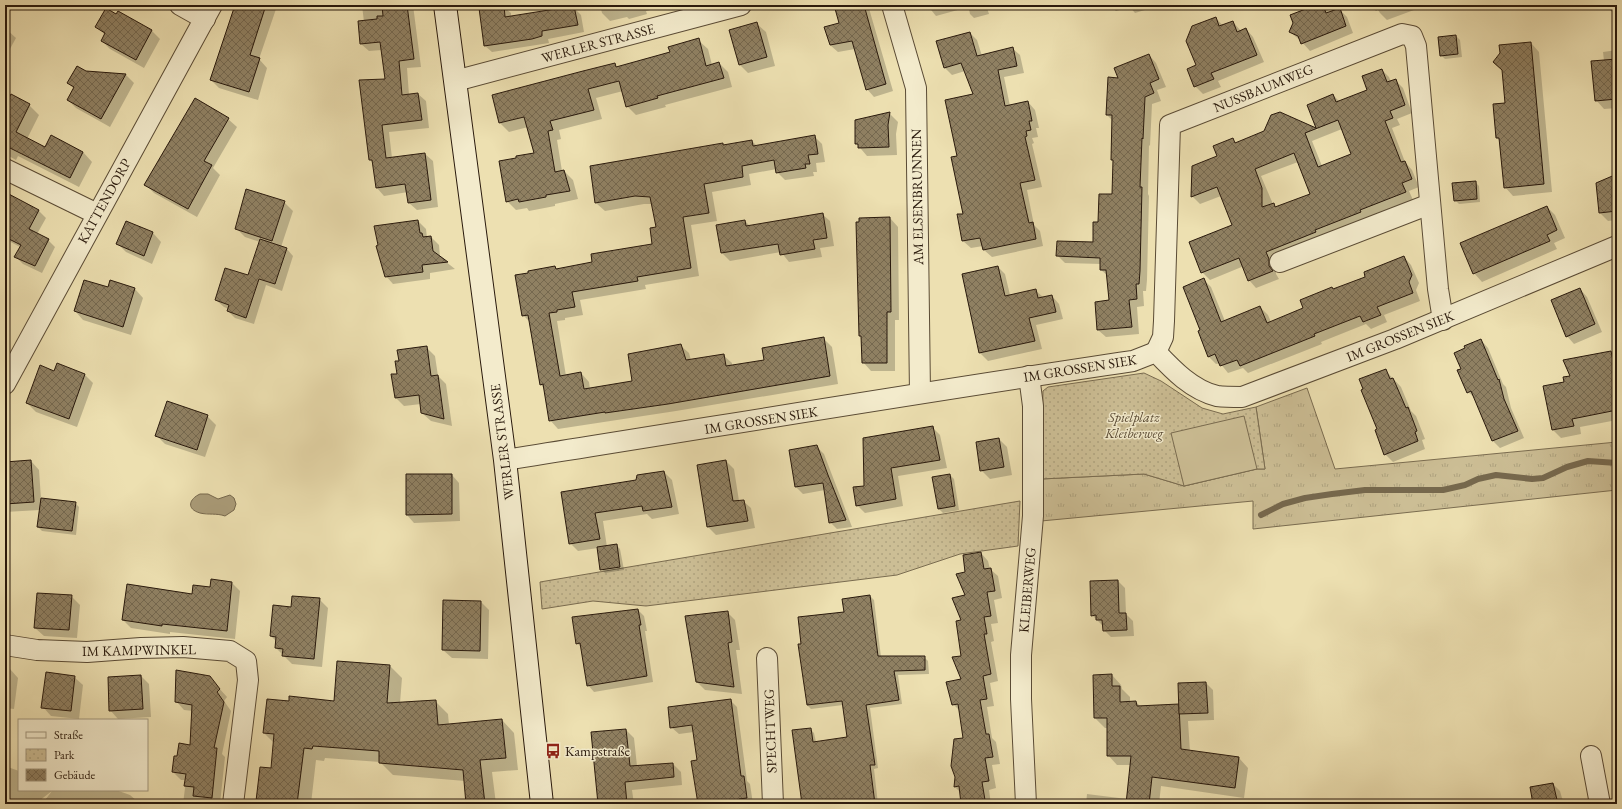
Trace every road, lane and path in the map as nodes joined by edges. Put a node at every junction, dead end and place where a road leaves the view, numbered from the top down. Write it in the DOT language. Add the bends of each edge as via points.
graph roads {
  1 [pos="180,5"];
  2 [pos="445,5"];
  3 [pos="741,5"];
  4 [pos="892,5"];
  5 [pos="208,12"];
  6 [pos="455,81"];
  7 [pos="5,169"];
  8 [pos="1430,204"];
  9 [pos="97,214"];
  10 [pos="1617,246"];
  11 [pos="1280,262"];
  12 [pos="1443,320"];
  13 [pos="1156,352"];
  14 [pos="1029,376"];
  15 [pos="5,384"];
  16 [pos="920,393"];
  17 [pos="505,460"];
  18 [pos="5,645"];
  19 [pos="767,658"];
  20 [pos="1591,756"];
  21 [pos="233,804"];
  22 [pos="542,804"];
  23 [pos="773,804"];
  24 [pos="1026,804"];
  25 [pos="1600,804"];
  1 -- 5 [label="street, KATTENDORP"];
  2 -- 6 [label="main road, WERLER STRASSE"];
  3 -- 6 [label="street, WERLER STRASSE"];
  4 -- 16 [label="street, AM ELSENBRUNNEN" via="916,88"];
  5 -- 9 [label="street, KATTENDORP"];
  6 -- 17 [label="main road, WERLER STRASSE"];
  7 -- 9 [label="street"];
  8 -- 11 [label="street"];
  8 -- 12 [label="street, NUSSBAUMWEG"];
  8 -- 13 [label="street, NUSSBAUMWEG" via="1416,46 1412,36 1402,34 1170,124 1164,321 1163,337"];
  9 -- 15 [label="street, KATTENDORP"];
  10 -- 12 [label="street, IM GROSSEN SIEK"];
  12 -- 13 [label="street, IM GROSSEN SIEK" via="1242,397 1218,396 1196,387"];
  13 -- 14 [label="street, IM GROSSEN SIEK" via="1133,361"];
  14 -- 16 [label="street, IM GROSSEN SIEK"];
  14 -- 24 [label="street, KLEIBERWEG" via="1033,406 1032,516 1021,699"];
  16 -- 17 [label="street, IM GROSSEN SIEK"];
  17 -- 22 [label="main road, WERLER STRASSE"];
  18 -- 21 [label="street, IM KAMPWINKEL" via="37,650 87,652 183,647 230,651 246,660 248,680"];
  19 -- 23 [label="street, SPECHTWEG"];
  20 -- 25 [label="street"];
}
